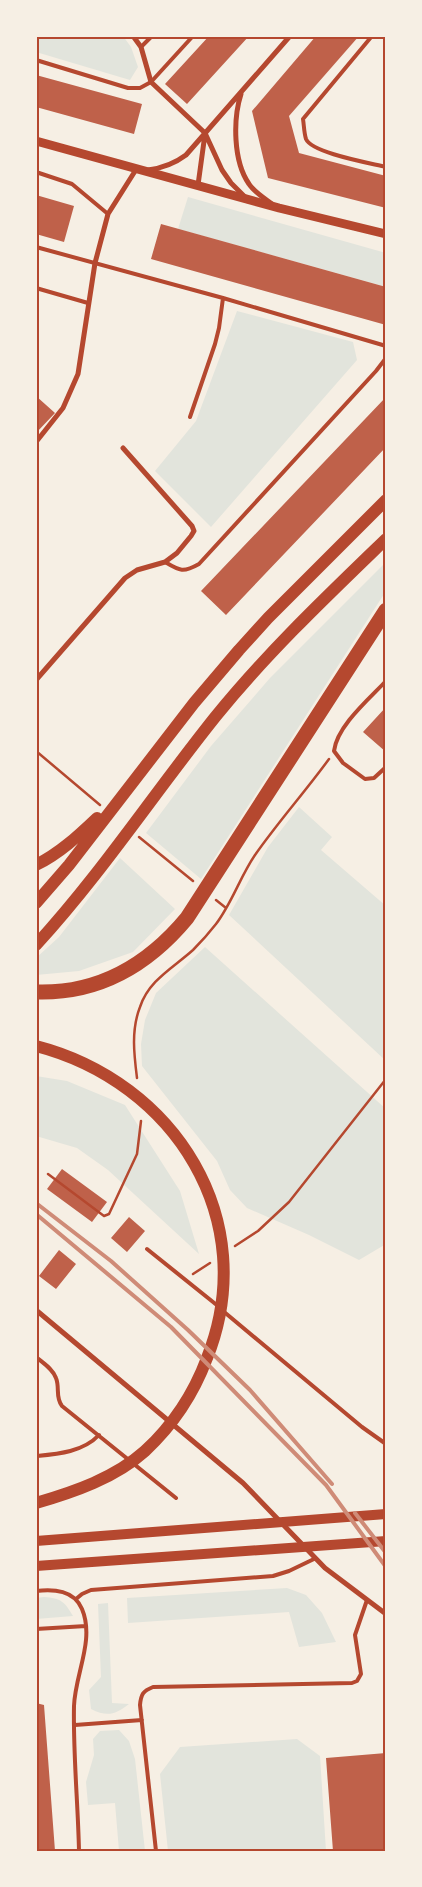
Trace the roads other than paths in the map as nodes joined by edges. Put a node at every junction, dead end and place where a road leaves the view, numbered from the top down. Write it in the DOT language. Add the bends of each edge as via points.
graph roads {
  1 [pos="133,36"];
  2 [pos="152,36"];
  3 [pos="193,36"];
  4 [pos="290,36"];
  5 [pos="372,36"];
  6 [pos="141,47"];
  7 [pos="36,60"];
  8 [pos="151,82"];
  9 [pos="242,92"];
  10 [pos="205,133"];
  11 [pos="36,141"];
  12 [pos="386,167"];
  13 [pos="142,169"];
  14 [pos="36,172"];
  15 [pos="198,185"];
  16 [pos="248,199"];
  17 [pos="279,208"];
  18 [pos="108,214"];
  19 [pos="386,234"];
  20 [pos="36,247"];
  21 [pos="95,263"];
  22 [pos="36,288"];
  23 [pos="223,298"];
  24 [pos="88,303"];
  25 [pos="386,346"];
  26 [pos="386,358"];
  27 [pos="190,417"];
  28 [pos="36,442"];
  29 [pos="123,448"];
  30 [pos="386,500"];
  31 [pos="386,539"];
  32 [pos="165,562"];
  33 [pos="386,610"];
  34 [pos="36,680"];
  35 [pos="386,681"];
  36 [pos="150,758"];
  37 [pos="386,767"];
  38 [pos="36,865"];
  39 [pos="36,903"];
  40 [pos="36,945"];
  41 [pos="36,992"];
  42 [pos="36,1046"];
  43 [pos="147,1249"];
  44 [pos="36,1310"];
  45 [pos="36,1357"];
  46 [pos="99,1435"];
  47 [pos="386,1444"];
  48 [pos="36,1456"];
  49 [pos="176,1498"];
  50 [pos="36,1503"];
  51 [pos="386,1514"];
  52 [pos="36,1540"];
  53 [pos="386,1541"];
  54 [pos="314,1558"];
  55 [pos="36,1566"];
  56 [pos="36,1591"];
  57 [pos="76,1599"];
  58 [pos="367,1600"];
  59 [pos="386,1614"];
  60 [pos="86,1626"];
  61 [pos="36,1629"];
  62 [pos="142,1720"];
  63 [pos="75,1725"];
  64 [pos="79,1851"];
  65 [pos="156,1851"];
  1 -- 6 [label="street"];
  2 -- 6 [label="lane"];
  3 -- 8 [label="lane"];
  4 -- 9 [label="street"];
  5 -- 12 [label="lane" via="303,119 306,140 313,146"];
  6 -- 8 [label="street"];
  7 -- 8 [label="lane" via="128,88 140,88"];
  8 -- 10 [label="street"];
  9 -- 10 [label="street"];
  9 -- 17 [label="street" via="236,109 239,162 248,184"];
  10 -- 13 [label="street" via="175,163 162,168"];
  10 -- 15 [label="street"];
  10 -- 16 [label="street" via="222,170"];
  11 -- 13 [label="street"];
  13 -- 15 [label="street"];
  13 -- 18 [label="street"];
  14 -- 18 [label="lane" via="72,184"];
  15 -- 16 [label="street"];
  16 -- 17 [label="street"];
  17 -- 19 [label="street"];
  18 -- 21 [label="street"];
  20 -- 21 [label="lane"];
  21 -- 23 [label="lane"];
  21 -- 24 [label="street"];
  22 -- 24 [label="lane"];
  23 -- 25 [label="lane"];
  23 -- 27 [label="lane" via="215,344"];
  24 -- 28 [label="street" via="78,374 62,408"];
  26 -- 32 [label="lane" via="199,564 183,571"];
  29 -- 32 [label="street" via="194,531 177,553"];
  30 -- 36 [label="main road" via="239,650"];
  31 -- 40 [label="main road" via="257,668 200,737 89,884"];
  32 -- 34 [label="street" via="137,570 125,578"];
  33 -- 41 [label="highway" via="187,918 173,934 157,950 113,977 83,987"];
  35 -- 37 [label="lane" via="341,731 334,751 343,763 365,779 374,778"];
  36 -- 38 [label="main road" via="78,836"];
  36 -- 39 [label="main road"];
  42 -- 50 [label="main road" via="83,1061 106,1074 155,1112 176,1135 199,1171 212,1206 223,1250 224,1278 221,1314 212,1347 198,1382 164,1431 121,1469 90,1485"];
  43 -- 47 [label="lane"];
  44 -- 54 [label="street" via="243,1483"];
  45 -- 46 [label="lane" via="50,1368 56,1378 58,1401 62,1406"];
  46 -- 48 [label="lane" via="83,1447"];
  46 -- 49 [label="lane"];
  51 -- 52 [label="main road"];
  53 -- 55 [label="main road"];
  54 -- 57 [label="lane" via="272,1576 91,1590"];
  54 -- 58 [label="street"];
  56 -- 57 [label="lane" via="63,1591"];
  57 -- 60 [label="lane"];
  58 -- 59 [label="street"];
  58 -- 62 [label="lane" via="355,1635 361,1674 357,1681 153,1687 141,1695"];
  60 -- 61 [label="lane"];
  60 -- 63 [label="lane" via="84,1655 75,1696"];
  62 -- 63 [label="lane"];
  62 -- 65 [label="lane"];
  63 -- 64 [label="lane"];
}
